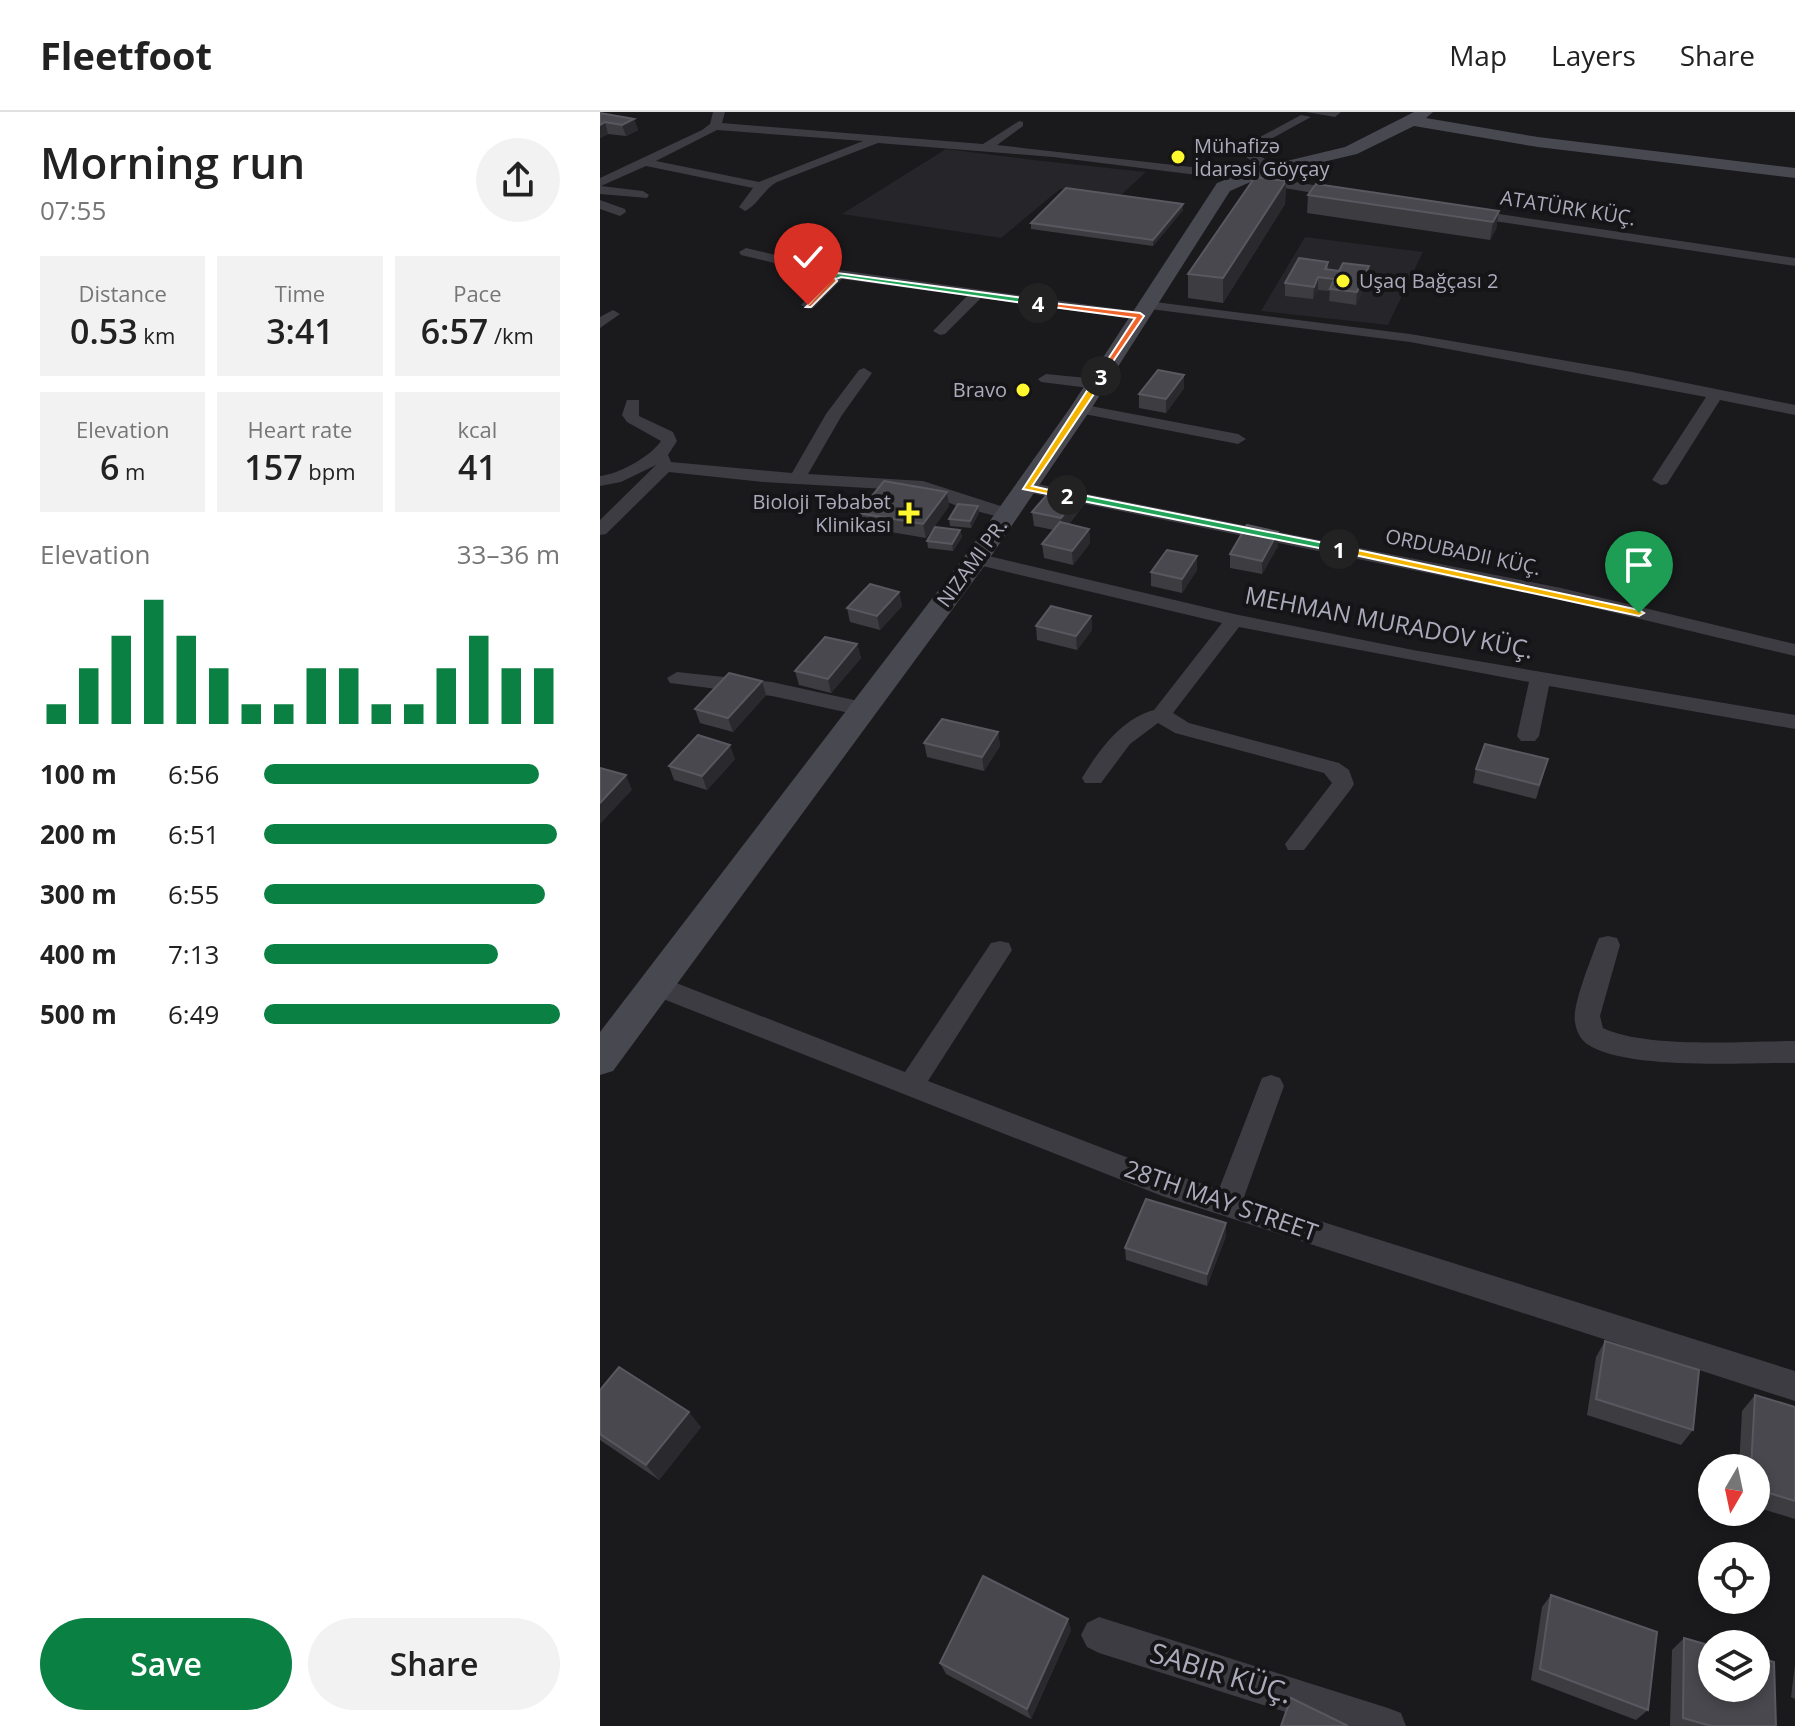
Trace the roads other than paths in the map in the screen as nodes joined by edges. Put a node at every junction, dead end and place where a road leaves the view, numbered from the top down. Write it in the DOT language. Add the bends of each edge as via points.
graph roads {
  1 [pos="719,112"];
  2 [pos="1305,117"];
  3 [pos="1418,117"];
  4 [pos="1019,124"];
  5 [pos="715,126"];
  6 [pos="878,139"];
  7 [pos="938,142"];
  8 [pos="986,147"];
  9 [pos="912,157"];
  10 [pos="646,162"];
  11 [pos="1273,170"];
  12 [pos="1795,173"];
  13 [pos="1245,177"];
  14 [pos="600,183"];
  15 [pos="761,186"];
  16 [pos="600,190"];
  17 [pos="643,195"];
  18 [pos="1357,197"];
  19 [pos="600,204"];
  20 [pos="745,207"];
  21 [pos="1451,211"];
  22 [pos="620,212"];
  23 [pos="746,252"];
  24 [pos="1795,262"];
  25 [pos="839,274"];
  26 [pos="998,278"];
  27 [pos="977,294"];
  28 [pos="1005,299"];
  29 [pos="808,305"];
  30 [pos="1143,310"];
  31 [pos="613,314"];
  32 [pos="600,324"];
  33 [pos="940,331"];
  34 [pos="864,373"];
  35 [pos="1046,379"];
  36 [pos="1097,384"];
  37 [pos="1716,394"];
  38 [pos="633,403"];
  39 [pos="1080,409"];
  40 [pos="1795,410"];
  41 [pos="1238,439"];
  42 [pos="663,461"];
  43 [pos="797,479"];
  44 [pos="1661,480"];
  45 [pos="600,481"];
  46 [pos="1027,487"];
  47 [pos="1007,514"];
  48 [pos="600,530"];
  49 [pos="976,559"];
  50 [pos="1234,620"];
  51 [pos="1795,650"];
  52 [pos="677,678"];
  53 [pos="1540,678"];
  54 [pos="863,709"];
  55 [pos="1161,715"];
  56 [pos="1795,722"];
  57 [pos="1528,736"];
  58 [pos="1093,778"];
  59 [pos="1296,844"];
  60 [pos="1608,945"];
  61 [pos="1000,950"];
  62 [pos="657,986"];
  63 [pos="1795,1052"];
  64 [pos="600,1060"];
  65 [pos="911,1084"];
  66 [pos="1271,1086"];
  67 [pos="1227,1205"];
  68 [pos="1795,1386"];
  69 [pos="1099,1635"];
  70 [pos="1388,1726"];
  1 -- 5 [label="street"];
  2 -- 11 [label="street" via="1242,150"];
  3 -- 11 [label="street, NIZAMI PR." via="1349,151"];
  3 -- 12 [label="street" via="1538,142"];
  4 -- 8 [label="street"];
  5 -- 6 [label="street"];
  5 -- 10 [label="street"];
  6 -- 7 [label="street"];
  6 -- 15 [label="street"];
  7 -- 8 [label="street"];
  7 -- 9 [label="street"];
  8 -- 13 [label="street"];
  10 -- 14 [label="street"];
  10 -- 15 [label="street"];
  11 -- 13 [label="street, NIZAMI PR."];
  13 -- 18 [label="street"];
  13 -- 30 [label="street, NIZAMI PR." via="1223,187 1212,200"];
  15 -- 20 [label="street"];
  16 -- 17 [label="street"];
  19 -- 22 [label="street"];
  21 -- 24 [label="street, ATATÜRK KÜÇ."];
  23 -- 25 [label="street"];
  25 -- 27 [label="street"];
  25 -- 29 [label="street"];
  26 -- 28 [label="street"];
  27 -- 28 [label="street"];
  27 -- 33 [label="street"];
  28 -- 30 [label="street"];
  30 -- 36 [label="street, NIZAMI PR."];
  30 -- 37 [label="street" via="1381,333"];
  31 -- 32 [label="street"];
  34 -- 43 [label="street"];
  35 -- 36 [label="street"];
  36 -- 39 [label="street, NIZAMI PR."];
  37 -- 40 [label="street"];
  37 -- 44 [label="street"];
  38 -- 42 [label="street" via="633,419 667,435"];
  39 -- 41 [label="street"];
  39 -- 46 [label="street, NIZAMI PR."];
  42 -- 43 [label="street"];
  42 -- 45 [label="street" via="632,466 618,478"];
  42 -- 48 [label="street"];
  43 -- 47 [label="street" via="923,486"];
  46 -- 47 [label="street, NIZAMI PR."];
  46 -- 51 [label="street, ORDUBADII KÜÇ." via="1561,594"];
  47 -- 49 [label="street, NIZAMI PR."];
  49 -- 50 [label="street, MEHMAN MURADOV KÜÇ."];
  49 -- 54 [label="street, NIZAMI PR."];
  50 -- 53 [label="street, MEHMAN MURADOV KÜÇ."];
  50 -- 55 [label="street"];
  52 -- 54 [label="street" via="772,689"];
  53 -- 56 [label="street, MEHMAN MURADOV KÜÇ."];
  53 -- 57 [label="street"];
  54 -- 62 [label="street, NIZAMI PR."];
  55 -- 58 [label="street" via="1144,717 1133,727"];
  55 -- 59 [label="street" via="1182,728 1341,775 1343,784"];
  60 -- 63 [label="street" via="1587,1016 1597,1037 1659,1049"];
  61 -- 65 [label="street"];
  62 -- 64 [label="street, NIZAMI PR."];
  62 -- 65 [label="street, 28TH MAY STREET"];
  65 -- 67 [label="street, 28TH MAY STREET"];
  66 -- 67 [label="street"];
  67 -- 68 [label="street, 28TH MAY STREET"];
  69 -- 70 [label="street, SABIR KÜÇ."];
}
